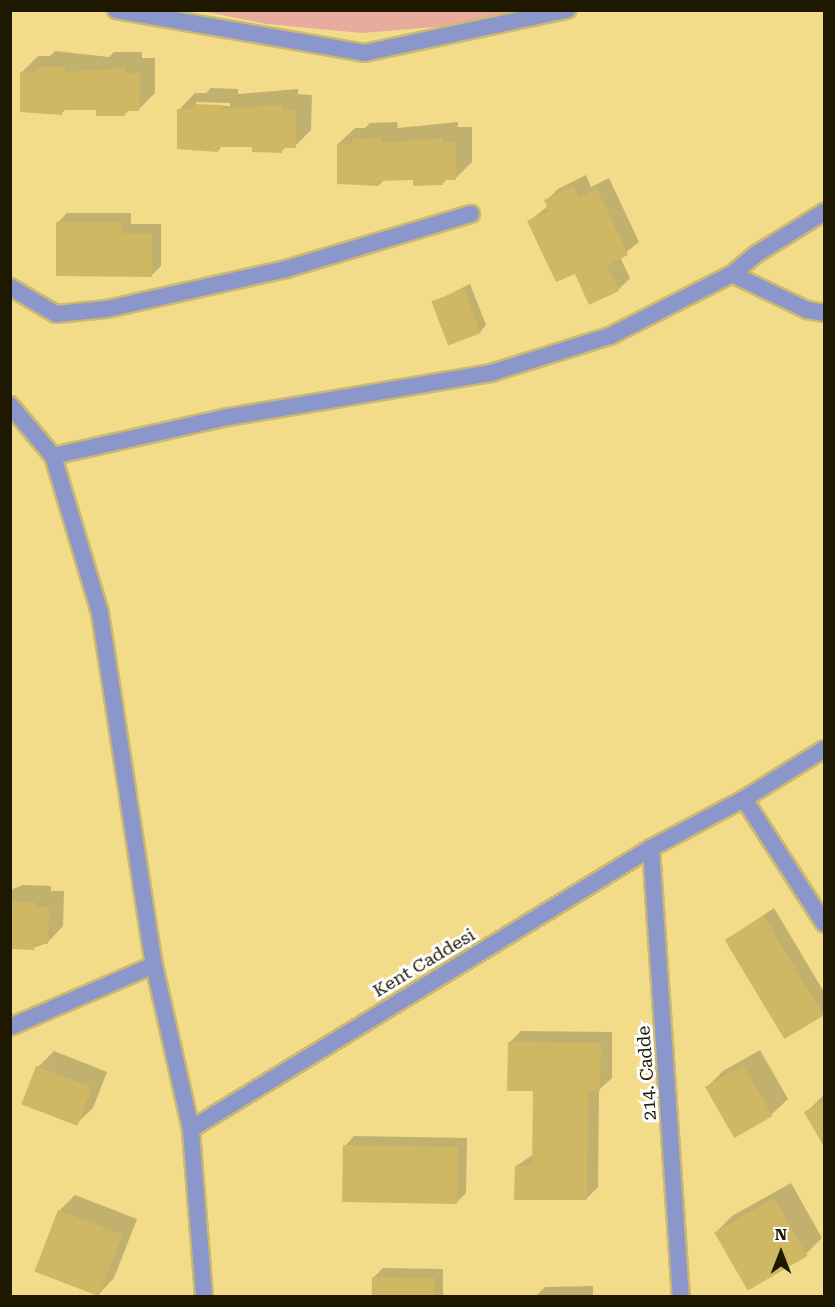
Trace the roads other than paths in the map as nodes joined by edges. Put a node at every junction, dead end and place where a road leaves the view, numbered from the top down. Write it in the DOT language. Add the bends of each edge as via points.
graph roads {
  1 [pos="116,10"];
  2 [pos="567,10"];
  3 [pos="825,212"];
  4 [pos="471,214"];
  5 [pos="732,274"];
  6 [pos="10,287"];
  7 [pos="825,313"];
  8 [pos="10,405"];
  9 [pos="53,456"];
  10 [pos="824,750"];
  11 [pos="744,799"];
  12 [pos="651,848"];
  13 [pos="825,923"];
  14 [pos="154,965"];
  15 [pos="10,1027"];
  16 [pos="191,1129"];
  17 [pos="204,1296"];
  18 [pos="681,1296"];
  1 -- 2 [label="street" via="364,53"];
  3 -- 5 [label="street" via="755,255"];
  4 -- 6 [label="street" via="286,269 107,309 56,314"];
  5 -- 7 [label="street" via="807,310"];
  5 -- 9 [label="street" via="610,336 491,373 228,417"];
  8 -- 9 [label="street"];
  9 -- 14 [label="street" via="100,613"];
  10 -- 11 [label="street, Kent Caddesi"];
  11 -- 12 [label="street, Kent Caddesi"];
  11 -- 13 [label="street"];
  12 -- 16 [label="street, Kent Caddesi"];
  12 -- 18 [label="street, 214. Cadde"];
  14 -- 15 [label="street"];
  14 -- 16 [label="street"];
  16 -- 17 [label="street"];
}
